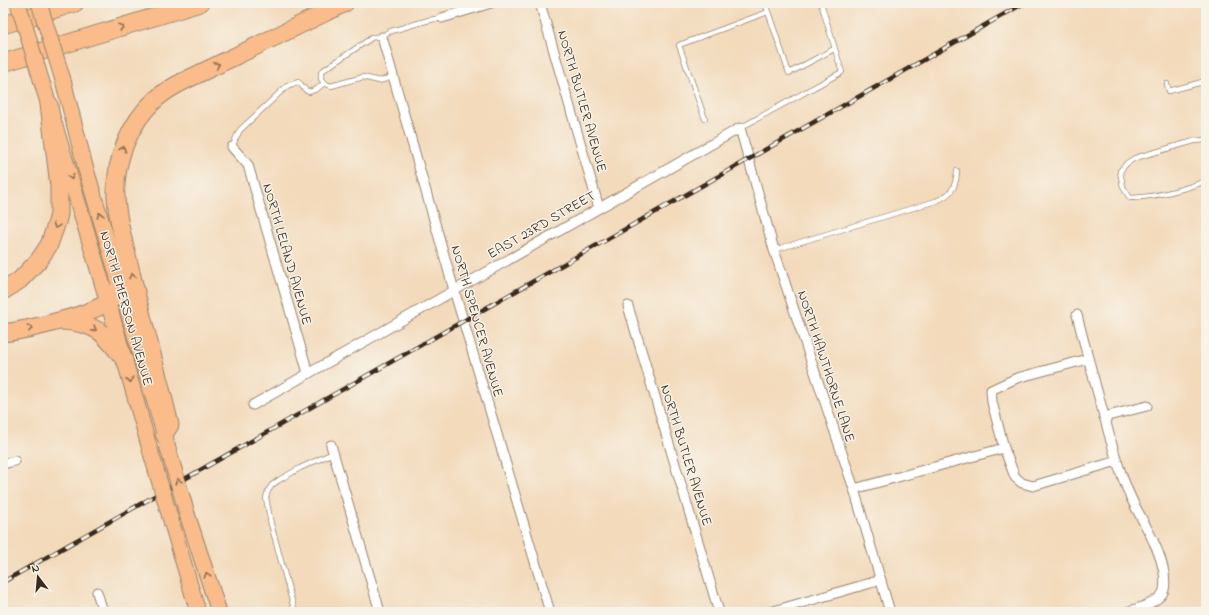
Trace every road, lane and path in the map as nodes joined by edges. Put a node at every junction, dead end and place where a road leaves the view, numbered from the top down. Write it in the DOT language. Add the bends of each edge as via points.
graph roads {
  1 [pos="18,3"];
  2 [pos="34,3"];
  3 [pos="40,3"];
  4 [pos="75,3"];
  5 [pos="200,3"];
  6 [pos="345,3"];
  7 [pos="491,3"];
  8 [pos="540,3"];
  9 [pos="765,3"];
  10 [pos="821,3"];
  11 [pos="768,12"];
  12 [pos="3,15"];
  13 [pos="442,18"];
  14 [pos="3,25"];
  15 [pos="97,34"];
  16 [pos="382,37"];
  17 [pos="834,49"];
  18 [pos="3,63"];
  19 [pos="3,73"];
  20 [pos="394,77"];
  21 [pos="1206,81"];
  22 [pos="324,83"];
  23 [pos="1167,84"];
  24 [pos="49,104"];
  25 [pos="705,119"];
  26 [pos="740,128"];
  27 [pos="1206,140"];
  28 [pos="232,147"];
  29 [pos="957,172"];
  30 [pos="1206,181"];
  31 [pos="599,208"];
  32 [pos="774,250"];
  33 [pos="119,279"];
  34 [pos="454,290"];
  35 [pos="3,291"];
  36 [pos="108,302"];
  37 [pos="628,306"];
  38 [pos="1077,315"];
  39 [pos="57,321"];
  40 [pos="3,333"];
  41 [pos="124,359"];
  42 [pos="1088,359"];
  43 [pos="308,373"];
  44 [pos="252,405"];
  45 [pos="1147,406"];
  46 [pos="1104,417"];
  47 [pos="166,440"];
  48 [pos="1004,448"];
  49 [pos="332,449"];
  50 [pos="15,461"];
  51 [pos="1117,461"];
  52 [pos="3,464"];
  53 [pos="854,489"];
  54 [pos="881,580"];
  55 [pos="97,592"];
  56 [pos="103,612"];
  57 [pos="198,612"];
  58 [pos="219,612"];
  59 [pos="295,612"];
  60 [pos="380,612"];
  61 [pos="550,612"];
  62 [pos="719,612"];
  63 [pos="770,612"];
  64 [pos="890,612"];
  65 [pos="1126,612"];
  1 -- 24 [label="main road, NORTH EMERSON AVENUE, bridge"];
  2 -- 12 [label="highway"];
  33 -- 3 [label="main road, NORTH EMERSON AVENUE, one-way, bridge"];
  4 -- 14 [label="highway"];
  15 -- 5 [label="highway, one-way"];
  47 -- 6 [label="highway, one-way" via="170,425 139,309 117,207 116,180 123,148 138,119 168,90"];
  7 -- 13 [label="street"];
  8 -- 31 [label="street, NORTH BUTLER AVENUE"];
  9 -- 11 [label="lane"];
  10 -- 17 [label="lane"];
  11 -- 17 [label="lane" via="789,73"];
  11 -- 25 [label="lane" via="679,46"];
  13 -- 16 [label="lane" via="388,32"];
  15 -- 18 [label="highway"];
  15 -- 19 [label="highway"];
  16 -- 20 [label="street, NORTH SPENCER AVENUE"];
  16 -- 22 [label="lane" via="372,37 322,71"];
  17 -- 26 [label="lane" via="842,72"];
  20 -- 22 [label="lane" via="379,81 363,77 331,86"];
  20 -- 34 [label="street, NORTH SPENCER AVENUE"];
  21 -- 23 [label="lane" via="1169,91"];
  22 -- 28 [label="lane" via="309,92 298,82 287,86 240,130"];
  24 -- 35 [label="highway, one-way" via="59,186 58,222 49,245 39,260 20,280"];
  24 -- 36 [label="main road, NORTH EMERSON AVENUE, one-way"];
  26 -- 31 [label="street, EAST 23RD STREET"];
  26 -- 32 [label="street, NORTH HAWTHORNE LANE"];
  27 -- 30 [label="lane" via="1194,141 1136,158 1120,171 1123,188 1130,198 1147,197"];
  28 -- 43 [label="street, NORTH LELAND AVENUE" via="248,165"];
  29 -- 32 [label="lane" via="954,188 947,196"];
  31 -- 34 [label="street, EAST 23RD STREET"];
  32 -- 53 [label="street, NORTH HAWTHORNE LANE"];
  33 -- 36 [label="highway" via="117,293"];
  33 -- 47 [label="main road, NORTH EMERSON AVENUE"];
  34 -- 43 [label="street, EAST 23RD STREET"];
  34 -- 61 [label="street, NORTH SPENCER AVENUE"];
  36 -- 39 [label="highway"];
  36 -- 41 [label="main road, NORTH EMERSON AVENUE"];
  37 -- 62 [label="street, NORTH BUTLER AVENUE"];
  38 -- 42 [label="street"];
  40 -- 39 [label="highway, one-way"];
  39 -- 41 [label="highway, one-way" via="80,322 92,327 107,338"];
  41 -- 57 [label="main road, NORTH EMERSON AVENUE, one-way, bridge"];
  42 -- 46 [label="street"];
  42 -- 48 [label="street" via="1017,378 991,390"];
  43 -- 44 [label="street, EAST 23RD STREET"];
  45 -- 46 [label="street"];
  46 -- 51 [label="street"];
  58 -- 47 [label="main road, NORTH EMERSON AVENUE, one-way, bridge"];
  48 -- 51 [label="street" via="1015,477 1022,483 1033,486"];
  48 -- 53 [label="street"];
  49 -- 59 [label="lane" via="272,485 266,498"];
  49 -- 60 [label="street"];
  50 -- 52 [label="street"];
  51 -- 65 [label="street" via="1125,485 1153,539 1165,576 1164,592 1159,598"];
  53 -- 54 [label="street, NORTH HAWTHORNE LANE"];
  54 -- 63 [label="street"];
  54 -- 64 [label="street, NORTH HAWTHORNE LANE"];
  55 -- 56 [label="street"];
}
